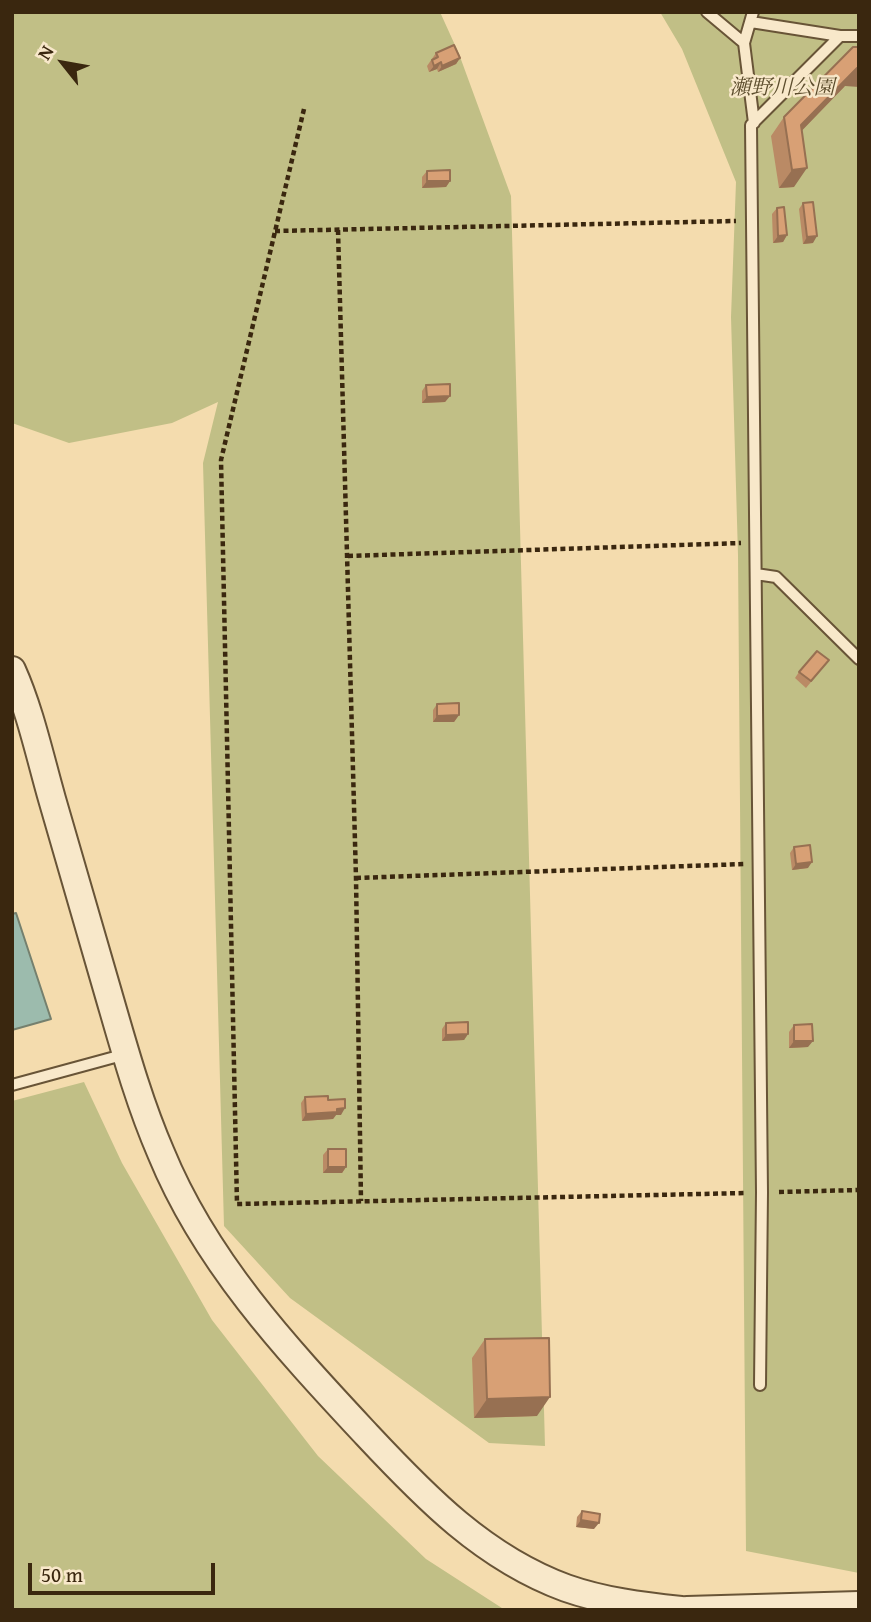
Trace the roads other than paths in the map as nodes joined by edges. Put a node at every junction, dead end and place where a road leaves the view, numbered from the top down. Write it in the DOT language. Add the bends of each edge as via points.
graph roads {
  1 [pos="707,12"];
  2 [pos="752,17"];
  3 [pos="840,36"];
  4 [pos="859,36"];
  5 [pos="744,43"];
  6 [pos="754,123"];
  7 [pos="756,574"];
  8 [pos="859,659"];
  9 [pos="12,670"];
  10 [pos="126,1054"];
  11 [pos="12,1085"];
  12 [pos="760,1385"];
  13 [pos="859,1605"];
  14 [pos="681,1610"];
  15 [pos="687,1610"];
  1 -- 5 [label="lane"];
  2 -- 3 [label="lane"];
  2 -- 5 [label="lane"];
  3 -- 4 [label="lane"];
  3 -- 6 [label="lane"];
  5 -- 6 [label="lane"];
  6 -- 7 [label="lane"];
  7 -- 8 [label="lane" via="776,577"];
  7 -- 12 [label="lane"];
  9 -- 10 [label="street"];
  10 -- 11 [label="lane"];
  10 -- 14 [label="street" via="161,1155 198,1227 238,1289 297,1360 415,1486 455,1524 506,1559 565,1588 627,1604"];
  13 -- 15 [label="street"];
}
